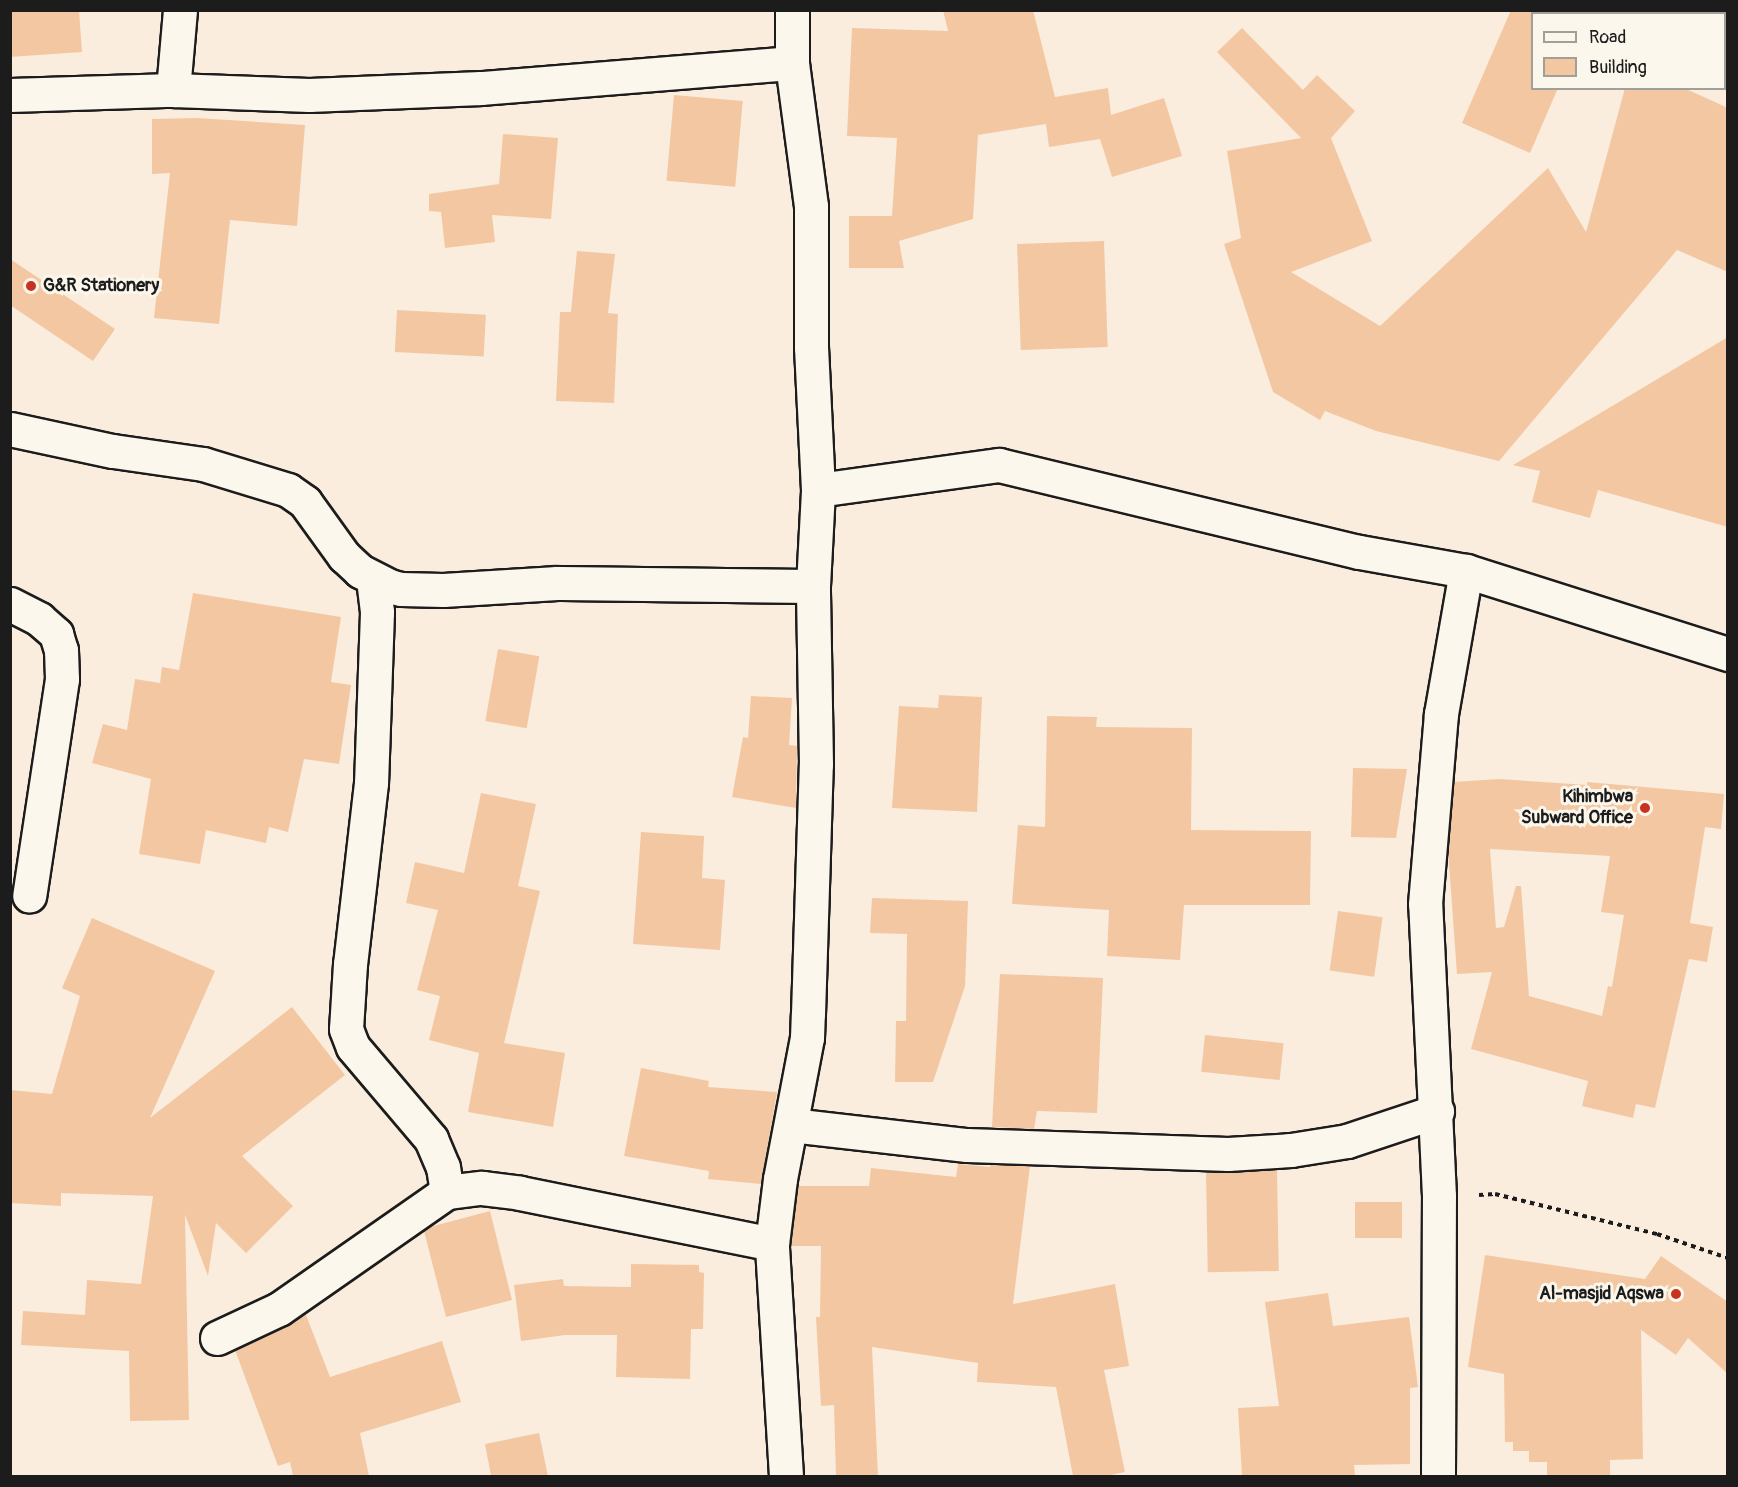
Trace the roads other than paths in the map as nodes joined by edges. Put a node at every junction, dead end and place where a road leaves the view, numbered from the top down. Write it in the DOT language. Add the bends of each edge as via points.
graph roads {
  1 [pos="180,10"];
  2 [pos="792,10"];
  3 [pos="792,63"];
  4 [pos="174,90"];
  5 [pos="10,95"];
  6 [pos="10,429"];
  7 [pos="818,490"];
  8 [pos="1466,571"];
  9 [pos="373,579"];
  10 [pos="813,586"];
  11 [pos="10,603"];
  12 [pos="1728,654"];
  13 [pos="29,896"];
  14 [pos="1437,1111"];
  15 [pos="791,1125"];
  16 [pos="447,1192"];
  17 [pos="772,1244"];
  18 [pos="217,1338"];
  19 [pos="786,1476"];
  20 [pos="1438,1476"];
  1 -- 4 [label="street"];
  2 -- 3 [label="street"];
  3 -- 4 [label="street" via="481,88 309,94"];
  3 -- 7 [label="street" via="811,206 811,347"];
  4 -- 5 [label="street"];
  6 -- 9 [label="street" via="112,451 203,464 288,490 305,502 345,556"];
  7 -- 8 [label="street" via="999,465 1359,552"];
  7 -- 10 [label="street"];
  8 -- 12 [label="street"];
  8 -- 14 [label="street" via="1442,714 1425,904"];
  9 -- 10 [label="street" via="401,589 443,590 557,583"];
  9 -- 16 [label="street" via="377,658 371,783 346,1029 352,1047 431,1139 443,1167"];
  10 -- 15 [label="street" via="816,764 808,1014"];
  11 -- 13 [label="street" via="56,634 61,650 62,679"];
  14 -- 15 [label="street" via="1347,1141 1228,1154 967,1145"];
  14 -- 20 [label="street"];
  15 -- 17 [label="street"];
  16 -- 17 [label="street" via="482,1188 520,1193"];
  16 -- 18 [label="street" via="279,1309"];
  17 -- 19 [label="street"];
}
